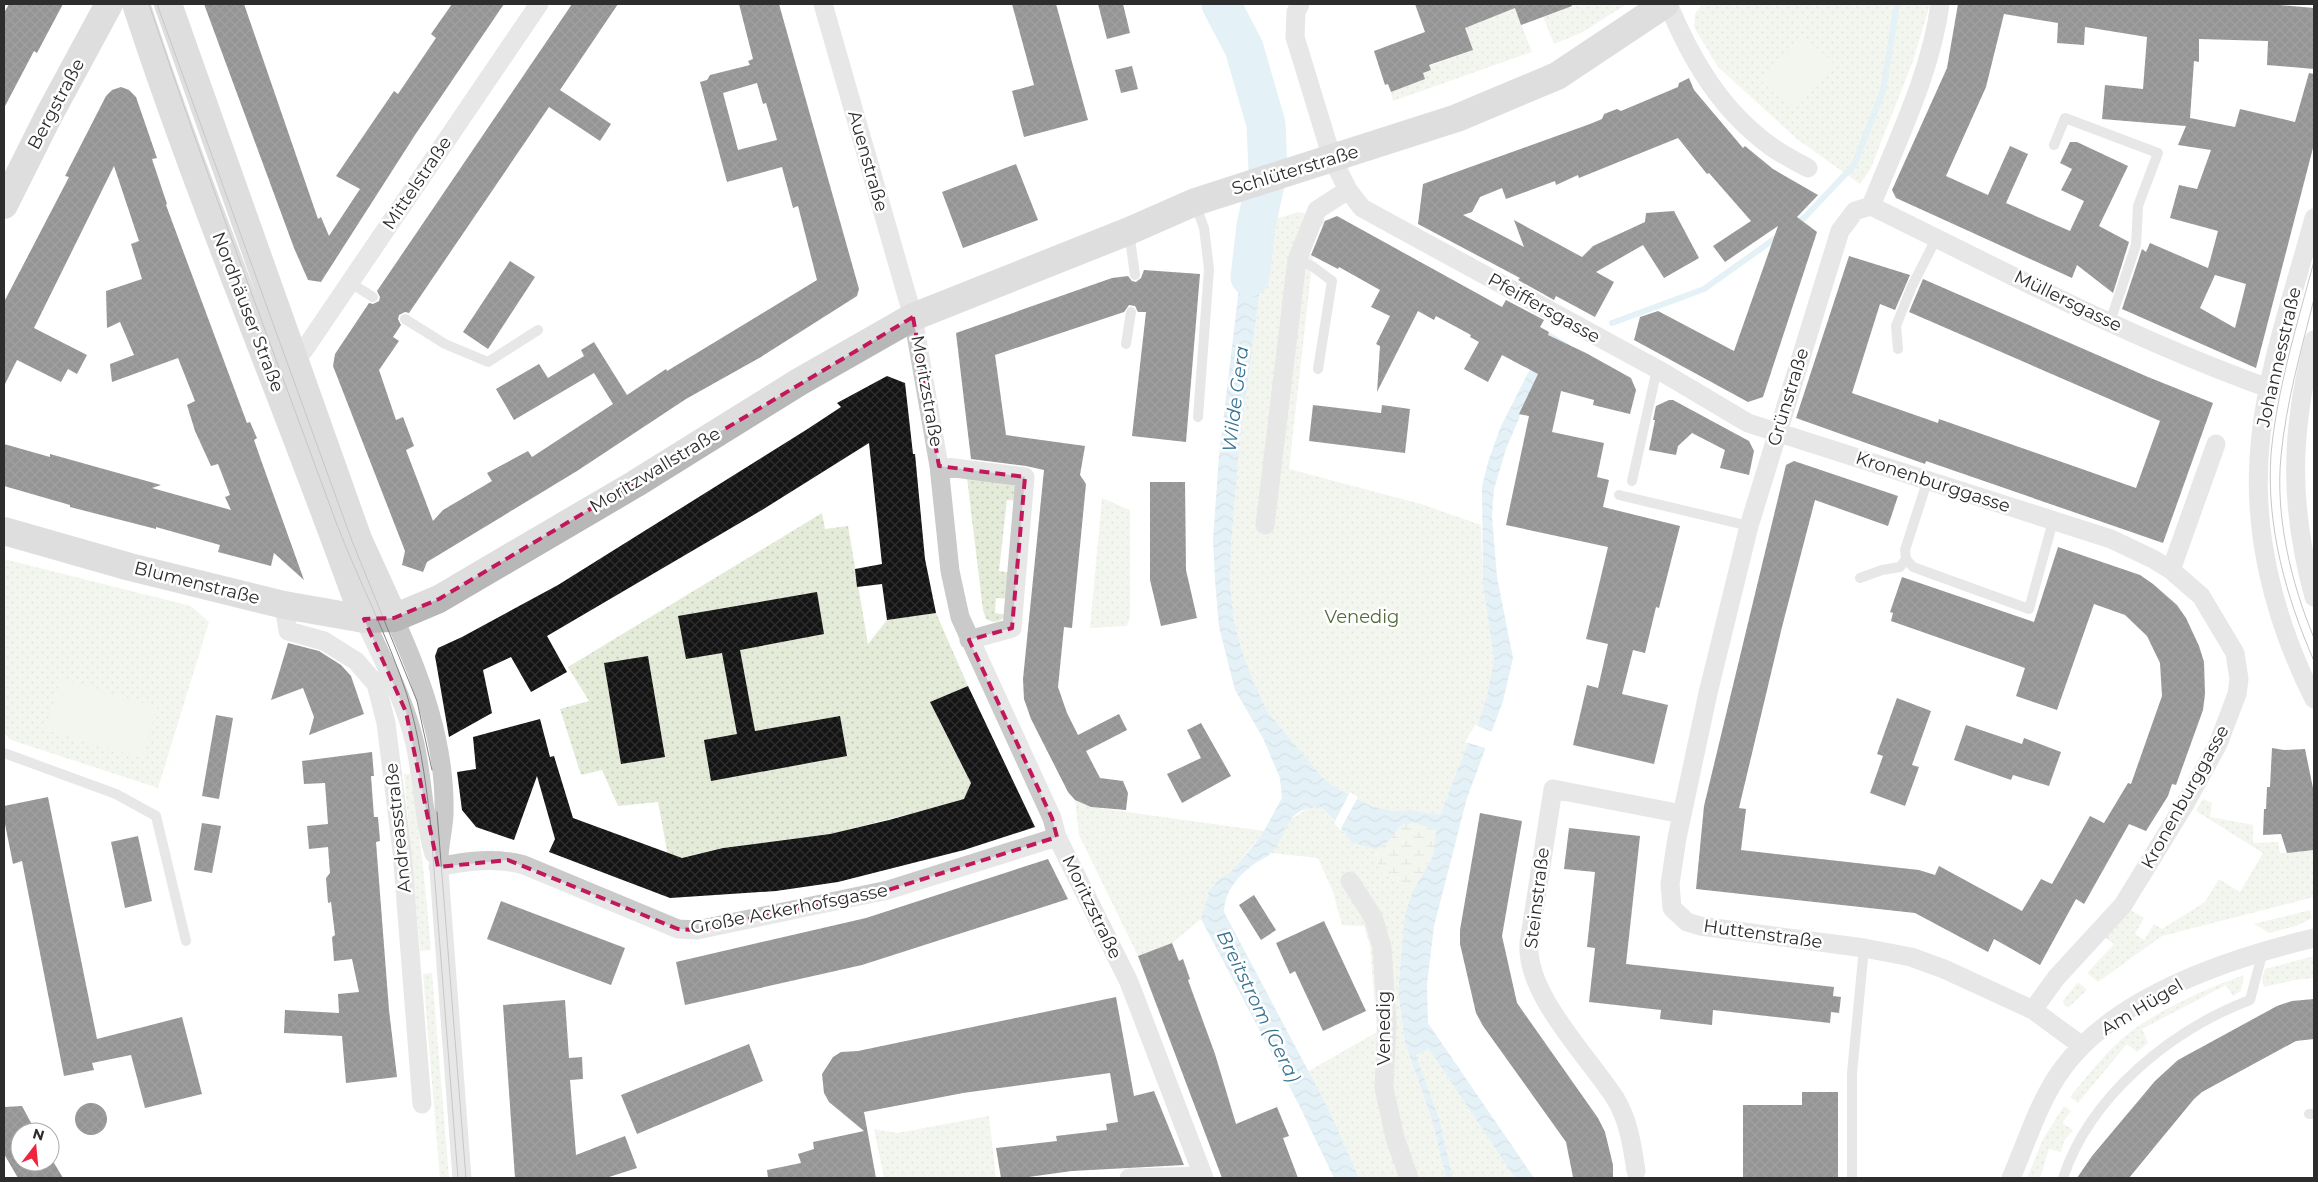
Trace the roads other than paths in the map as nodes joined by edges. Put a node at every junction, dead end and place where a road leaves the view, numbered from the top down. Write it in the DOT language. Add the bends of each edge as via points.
graph roads {
  1 [pos="109,4"];
  2 [pos="136,4"];
  3 [pos="168,4"];
  4 [pos="539,4"];
  5 [pos="823,4"];
  6 [pos="1300,4"];
  7 [pos="1667,4"];
  8 [pos="1940,4"];
  9 [pos="2054,145"];
  10 [pos="1332,158"];
  11 [pos="1808,168"];
  12 [pos="1348,190"];
  13 [pos="1195,202"];
  14 [pos="4,205"];
  15 [pos="1872,206"];
  16 [pos="2314,218"];
  17 [pos="1129,231"];
  18 [pos="1937,237"];
  19 [pos="1297,260"];
  20 [pos="1135,275"];
  21 [pos="349,282"];
  22 [pos="373,297"];
  23 [pos="1131,312"];
  24 [pos="914,317"];
  25 [pos="405,319"];
  26 [pos="2110,322"];
  27 [pos="538,330"];
  28 [pos="2314,340"];
  29 [pos="1126,344"];
  30 [pos="1898,349"];
  31 [pos="295,360"];
  32 [pos="1318,369"];
  33 [pos="1657,369"];
  34 [pos="2268,388"];
  35 [pos="1198,417"];
  36 [pos="1777,433"];
  37 [pos="2216,444"];
  38 [pos="940,466"];
  39 [pos="1928,480"];
  40 [pos="1632,481"];
  41 [pos="1619,495"];
  42 [pos="2053,521"];
  43 [pos="1265,525"];
  44 [pos="1749,526"];
  45 [pos="4,531"];
  46 [pos="1906,560"];
  47 [pos="2171,570"];
  48 [pos="1860,578"];
  49 [pos="2314,597"];
  50 [pos="284,605"];
  51 [pos="394,618"];
  52 [pos="364,619"];
  53 [pos="969,640"];
  54 [pos="2314,699"];
  55 [pos="4,753"];
  56 [pos="1682,814"];
  57 [pos="1057,837"];
  58 [pos="438,868"];
  59 [pos="1350,881"];
  60 [pos="2314,938"];
  61 [pos="186,941"];
  62 [pos="1864,948"];
  63 [pos="2263,951"];
  64 [pos="2033,1010"];
  65 [pos="2082,1046"];
  66 [pos="422,1104"];
  67 [pos="1636,1171"];
  68 [pos="1203,1177"];
  69 [pos="462,1178"];
  70 [pos="1129,1178"];
  71 [pos="1409,1178"];
  72 [pos="1852,1178"];
  73 [pos="2011,1178"];
  74 [pos="2063,1178"];
  1 -- 14 [label="main road, Bergstraße"];
  2 -- 52 [label="main road, Nordhäuser Straße" via="226,256"];
  3 -- 31 [label="main road, Nordhäuser Straße"];
  4 -- 21 [label="street, Mittelstraße"];
  5 -- 24 [label="street, Auenstraße"];
  6 -- 10 [label="street, Pfeiffersgasse" via="1296,12 1295,37"];
  7 -- 10 [label="main road, Schlüterstraße" via="1557,76 1457,118"];
  7 -- 11 [label="street, Schlüterstraße" via="1710,86 1732,112 1768,145"];
  8 -- 15 [label="street" via="1936,32"];
  9 -- 26 [label="lane" via="2066,118 2158,154 2138,206 2136,245"];
  10 -- 12 [label="street, Pfeiffersgasse"];
  10 -- 13 [label="main road, Schlüterstraße"];
  12 -- 19 [label="street, Schlüterstraße" via="1317,210"];
  12 -- 33 [label="street, Pfeiffersgasse" via="1362,208"];
  13 -- 17 [label="main road, Schlüterstraße"];
  13 -- 35 [label="lane" via="1204,228 1209,269"];
  15 -- 18 [label="street, Müllersgasse"];
  15 -- 36 [label="street, Grünstraße" via="1855,211 1840,231"];
  16 -- 34 [label="street, Johannesstraße"];
  17 -- 20 [label="lane"];
  17 -- 24 [label="main road, Schlüterstraße"];
  18 -- 26 [label="street, Müllersgasse"];
  18 -- 30 [label="lane" via="1896,326"];
  19 -- 32 [label="lane" via="1332,280"];
  19 -- 43 [label="street, Schlüterstraße"];
  21 -- 22 [label="lane"];
  21 -- 31 [label="street, Mittelstraße"];
  23 -- 29 [label="lane"];
  24 -- 38 [label="street, Moritzstraße"];
  24 -- 51 [label="main road, Moritzwallstraße" via="799,382 635,484 439,599"];
  25 -- 27 [label="lane" via="445,344 488,362"];
  26 -- 34 [label="street, Müllersgasse" via="2193,360"];
  28 -- 49 [label="street, Johannesstraße" via="2300,401 2294,482 2299,531"];
  31 -- 51 [label="main road, Nordhäuser Straße" via="358,539"];
  33 -- 36 [label="street, Pfeiffersgasse" via="1748,423"];
  33 -- 40 [label="lane"];
  34 -- 54 [label="street, Johannesstraße" via="2260,436 2262,535 2268,574 2286,638"];
  36 -- 39 [label="street, Kronenburggasse"];
  36 -- 44 [label="street, Grünstraße"];
  37 -- 47 [label="street"];
  38 -- 53 [label="street, Moritzstraße" via="950,571 960,617"];
  38 -- 53 [label="street, Moritzstraße" via="1025,477 1012,628"];
  39 -- 42 [label="street, Kronenburggasse"];
  39 -- 46 [label="lane" via="1905,550"];
  41 -- 44 [label="lane"];
  42 -- 46 [label="lane" via="2029,609 1912,567"];
  42 -- 47 [label="street, Kronenburggasse" via="2111,539"];
  44 -- 56 [label="street, Grünstraße"];
  45 -- 50 [label="main road, Blumenstraße" via="130,567"];
  46 -- 48 [label="lane" via="1900,567"];
  47 -- 64 [label="street, Kronenburggasse" via="2201,596 2221,626 2235,653 2239,679 2237,694 2213,753 2123,905 2056,978"];
  50 -- 52 [label="main road, Blumenstraße"];
  50 -- 66 [label="street, Andreasstraße" via="288,631 324,640 356,661 376,684 386,723 398,814"];
  51 -- 52 [label="main road, Blumenstraße"];
  51 -- 58 [label="street, Andreasstraße" via="417,672 436,733 444,816"];
  52 -- 58 [label="street, Andreasstraße" via="406,712 415,743"];
  53 -- 57 [label="street, Moritzstraße" via="1052,818"];
  55 -- 61 [label="lane" via="116,794 156,816"];
  56 -- 62 [label="street, Huttenstraße" via="1669,895 1672,908 1680,917 1700,926"];
  56 -- 67 [label="street, Steinstraße" via="1553,789 1529,942 1528,952 1536,980 1546,1001 1615,1099 1626,1121"];
  57 -- 58 [label="street, Große Ackerhofsgasse" via="888,890 697,930 678,929 508,860 464,862"];
  57 -- 68 [label="street, Moritzstraße" via="1129,982"];
  58 -- 69 [label="street, Andreasstraße"];
  59 -- 71 [label="street, Venedig" via="1373,917 1382,946 1387,1023 1384,1088 1395,1138"];
  60 -- 63 [label="street, Am Hügel"];
  62 -- 64 [label="street, Huttenstraße" via="1911,957 1944,969"];
  62 -- 72 [label="lane" via="1852,1074"];
  63 -- 65 [label="street, Am Hügel" via="2195,976 2153,996 2117,1018"];
  63 -- 74 [label="lane" via="2250,1000 2227,1008 2202,1023 2131,1076 2093,1118"];
  64 -- 65 [label="street, Huttenstraße"];
  65 -- 73 [label="street, Am Hügel" via="2062,1068 2049,1090"];
  68 -- 70 [label="street"];
}
